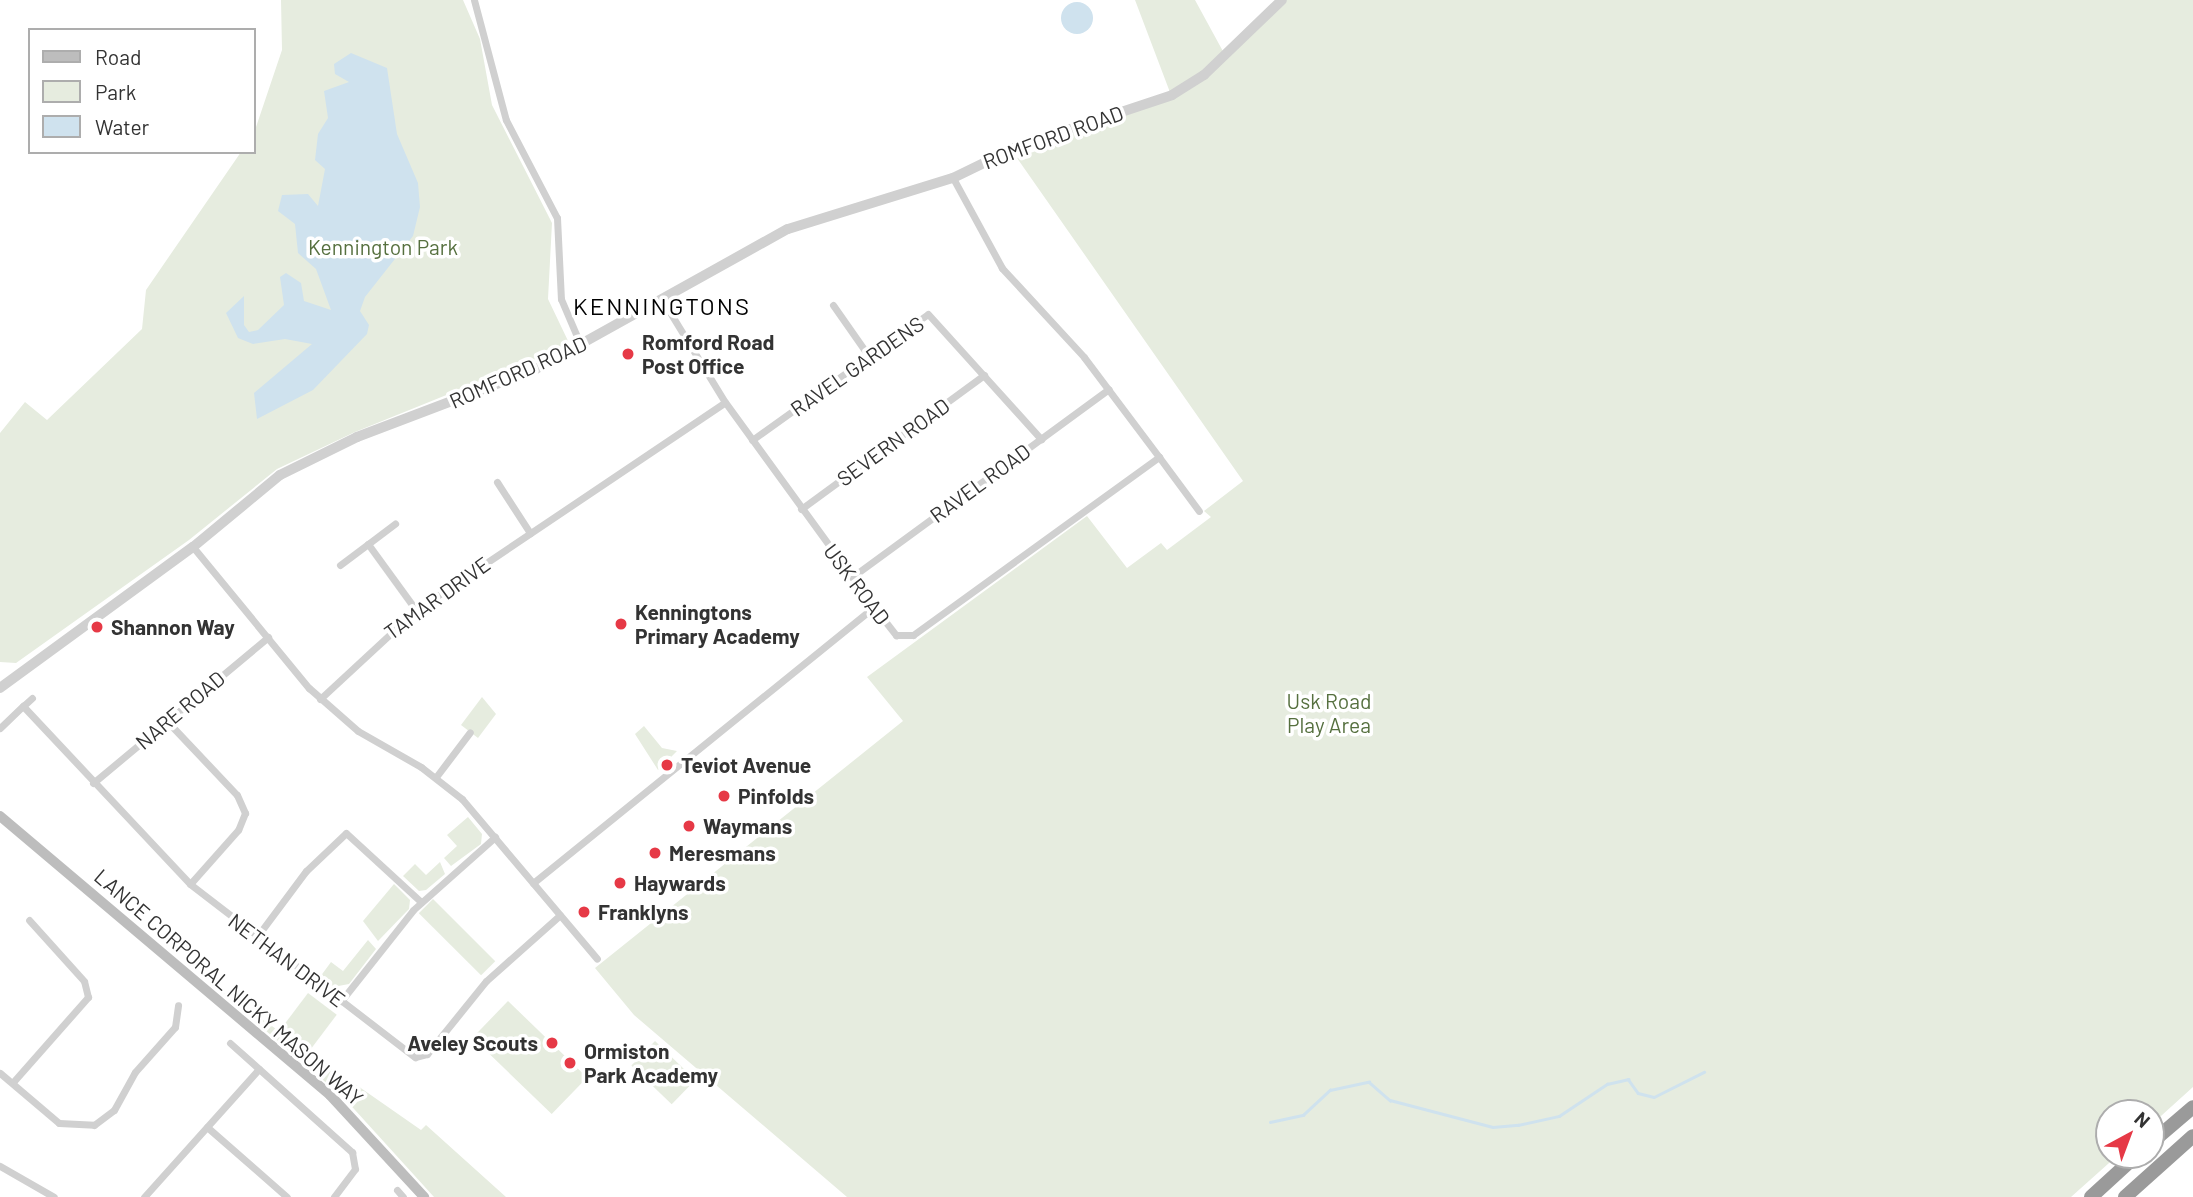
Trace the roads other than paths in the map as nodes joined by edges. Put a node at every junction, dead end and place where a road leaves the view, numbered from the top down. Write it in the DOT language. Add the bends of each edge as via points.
graph roads {
  1 [pos="474,0"];
  2 [pos="1282,0"];
  3 [pos="953,178"];
  4 [pos="663,301"];
  5 [pos="833,305"];
  6 [pos="581,346"];
  7 [pos="868,355"];
  8 [pos="984,375"];
  9 [pos="1109,389"];
  10 [pos="725,402"];
  11 [pos="1041,439"];
  12 [pos="752,440"];
  13 [pos="1159,457"];
  14 [pos="497,482"];
  15 [pos="801,509"];
  16 [pos="1199,511"];
  17 [pos="395,524"];
  18 [pos="530,533"];
  19 [pos="368,544"];
  20 [pos="193,547"];
  21 [pos="340,565"];
  22 [pos="852,576"];
  23 [pos="874,607"];
  24 [pos="416,610"];
  25 [pos="268,637"];
  26 [pos="1,686"];
  27 [pos="32,698"];
  28 [pos="320,699"];
  29 [pos="23,706"];
  30 [pos="166,720"];
  31 [pos="0,728"];
  32 [pos="470,732"];
  33 [pos="436,777"];
  34 [pos="93,783"];
  35 [pos="0,816"];
  36 [pos="495,836"];
  37 [pos="533,883"];
  38 [pos="190,884"];
  39 [pos="421,902"];
  40 [pos="560,915"];
  41 [pos="29,920"];
  42 [pos="256,938"];
  43 [pos="597,960"];
  44 [pos="341,1001"];
  45 [pos="178,1005"];
  46 [pos="230,1043"];
  47 [pos="259,1069"];
  48 [pos="0,1073"];
  49 [pos="13,1081"];
  50 [pos="2193,1107"];
  51 [pos="207,1127"];
  52 [pos="2165,1131"];
  53 [pos="2193,1136"];
  54 [pos="0,1166"];
  55 [pos="2122,1169"];
  56 [pos="397,1190"];
  57 [pos="54,1197"];
  58 [pos="144,1197"];
  59 [pos="287,1197"];
  60 [pos="334,1197"];
  61 [pos="403,1197"];
  62 [pos="424,1197"];
  63 [pos="2091,1197"];
  64 [pos="2125,1197"];
  1 -- 6 [label="street" via="506,120 557,218 561,299"];
  2 -- 3 [label="street, ROMFORD ROAD" via="1188,86 1019,146"];
  3 -- 4 [label="street, ROMFORD ROAD" via="800,224 704,272"];
  3 -- 9 [label="street" via="1002,268"];
  4 -- 6 [label="street, ROMFORD ROAD"];
  4 -- 10 [label="street, USK ROAD"];
  5 -- 7 [label="street"];
  6 -- 20 [label="street, ROMFORD ROAD" via="506,382 318,455 258,490"];
  7 -- 8 [label="street, RAVEL GARDENS" via="928,314"];
  7 -- 12 [label="street, RAVEL GARDENS"];
  8 -- 11 [label="street, RAVEL GARDENS"];
  8 -- 15 [label="street, SEVERN ROAD"];
  9 -- 11 [label="street, RAVEL ROAD"];
  9 -- 13 [label="street"];
  10 -- 12 [label="street, USK ROAD"];
  10 -- 18 [label="street, TAMAR DRIVE"];
  11 -- 22 [label="street, RAVEL ROAD"];
  12 -- 15 [label="street, USK ROAD"];
  13 -- 16 [label="street"];
  13 -- 23 [label="street, USK ROAD" via="913,635 896,635"];
  14 -- 18 [label="street"];
  15 -- 22 [label="street, USK ROAD"];
  17 -- 19 [label="street"];
  18 -- 24 [label="street, TAMAR DRIVE"];
  19 -- 21 [label="street"];
  19 -- 24 [label="street"];
  20 -- 25 [label="street"];
  20 -- 26 [label="street, ROMFORD ROAD"];
  22 -- 23 [label="street, USK ROAD"];
  23 -- 37 [label="street"];
  24 -- 28 [label="street, TAMAR DRIVE"];
  25 -- 28 [label="street"];
  25 -- 30 [label="street, NARE ROAD"];
  27 -- 29 [label="street"];
  28 -- 33 [label="street" via="358,731"];
  29 -- 31 [label="street"];
  29 -- 34 [label="street, NETHAN DRIVE"];
  30 -- 34 [label="street, NARE ROAD"];
  30 -- 38 [label="street" via="237,795 245,813 238,830"];
  32 -- 33 [label="street"];
  33 -- 36 [label="street"];
  34 -- 38 [label="street, NETHAN DRIVE"];
  35 -- 62 [label="main road, LANCE CORPORAL NICKY MASON WAY" via="330,1095"];
  36 -- 37 [label="street"];
  36 -- 39 [label="street"];
  37 -- 40 [label="street"];
  38 -- 42 [label="street, NETHAN DRIVE"];
  39 -- 42 [label="street" via="346,833 306,871"];
  39 -- 44 [label="street"];
  40 -- 43 [label="street"];
  40 -- 44 [label="street, NETHAN DRIVE" via="494,973 421,1058"];
  41 -- 49 [label="street" via="77,971 88,997"];
  42 -- 44 [label="street, NETHAN DRIVE"];
  45 -- 49 [label="street" via="175,1027 135,1072 104,1121 83,1127 59,1123"];
  46 -- 47 [label="street"];
  47 -- 51 [label="street"];
  47 -- 60 [label="street" via="352,1152 355,1169"];
  48 -- 49 [label="street"];
  50 -- 52 [label="highway"];
  51 -- 58 [label="street"];
  51 -- 59 [label="street"];
  53 -- 64 [label="highway"];
  54 -- 57 [label="street"];
  55 -- 63 [label="highway"];
  56 -- 61 [label="street"];
}
